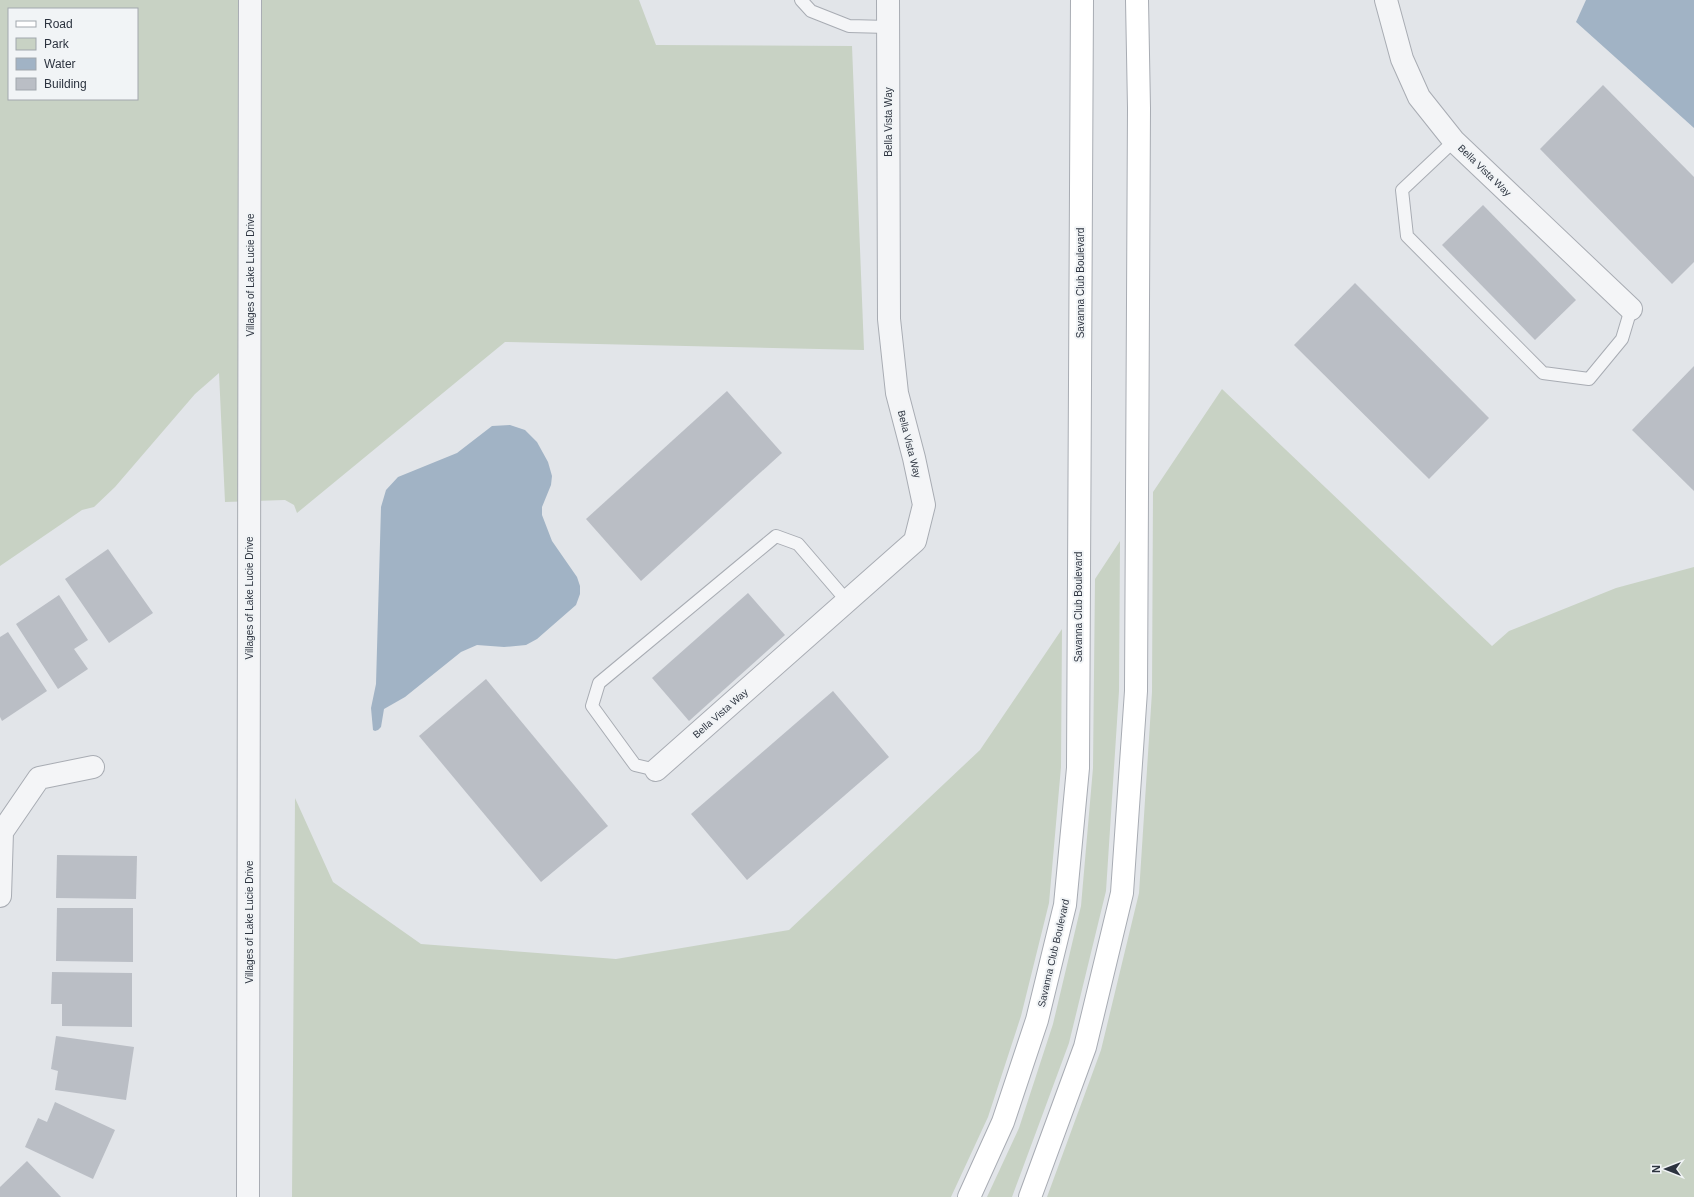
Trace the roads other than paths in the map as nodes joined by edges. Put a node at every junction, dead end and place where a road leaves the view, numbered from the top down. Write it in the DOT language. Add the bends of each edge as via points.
graph roads {
  1 [pos="250,0"];
  2 [pos="801,0"];
  3 [pos="888,0"];
  4 [pos="1082,0"];
  5 [pos="1138,0"];
  6 [pos="1386,0"];
  7 [pos="888,27"];
  8 [pos="1454,141"];
  9 [pos="1631,309"];
  10 [pos="847,601"];
  11 [pos="93,767"];
  12 [pos="656,770"];
  13 [pos="0,896"];
  14 [pos="248,1197"];
  15 [pos="969,1197"];
  16 [pos="1030,1197"];
  1 -- 14 [label="street, Villages of Lake Lucie Drive"];
  2 -- 7 [label="lane" via="811,11 849,26"];
  3 -- 7 [label="street, Bella Vista Way"];
  4 -- 15 [label="street, Savanna Club Boulevard" via="1078,768 1065,905 1037,1020 1003,1122"];
  5 -- 16 [label="street" via="1136,691 1122,892 1085,1047"];
  6 -- 8 [label="street, Bella Vista Way" via="1402,59 1420,97"];
  7 -- 10 [label="street, Bella Vista Way" via="889,318 897,393 924,505 915,541"];
  8 -- 9 [label="street, Bella Vista Way"];
  8 -- 9 [label="lane" via="1402,190 1407,236 1543,373 1589,379 1622,339"];
  10 -- 12 [label="street, Bella Vista Way"];
  10 -- 12 [label="lane" via="798,544 776,536 599,684 592,706 635,765"];
  11 -- 13 [label="street" via="39,778 2,832"];
}
